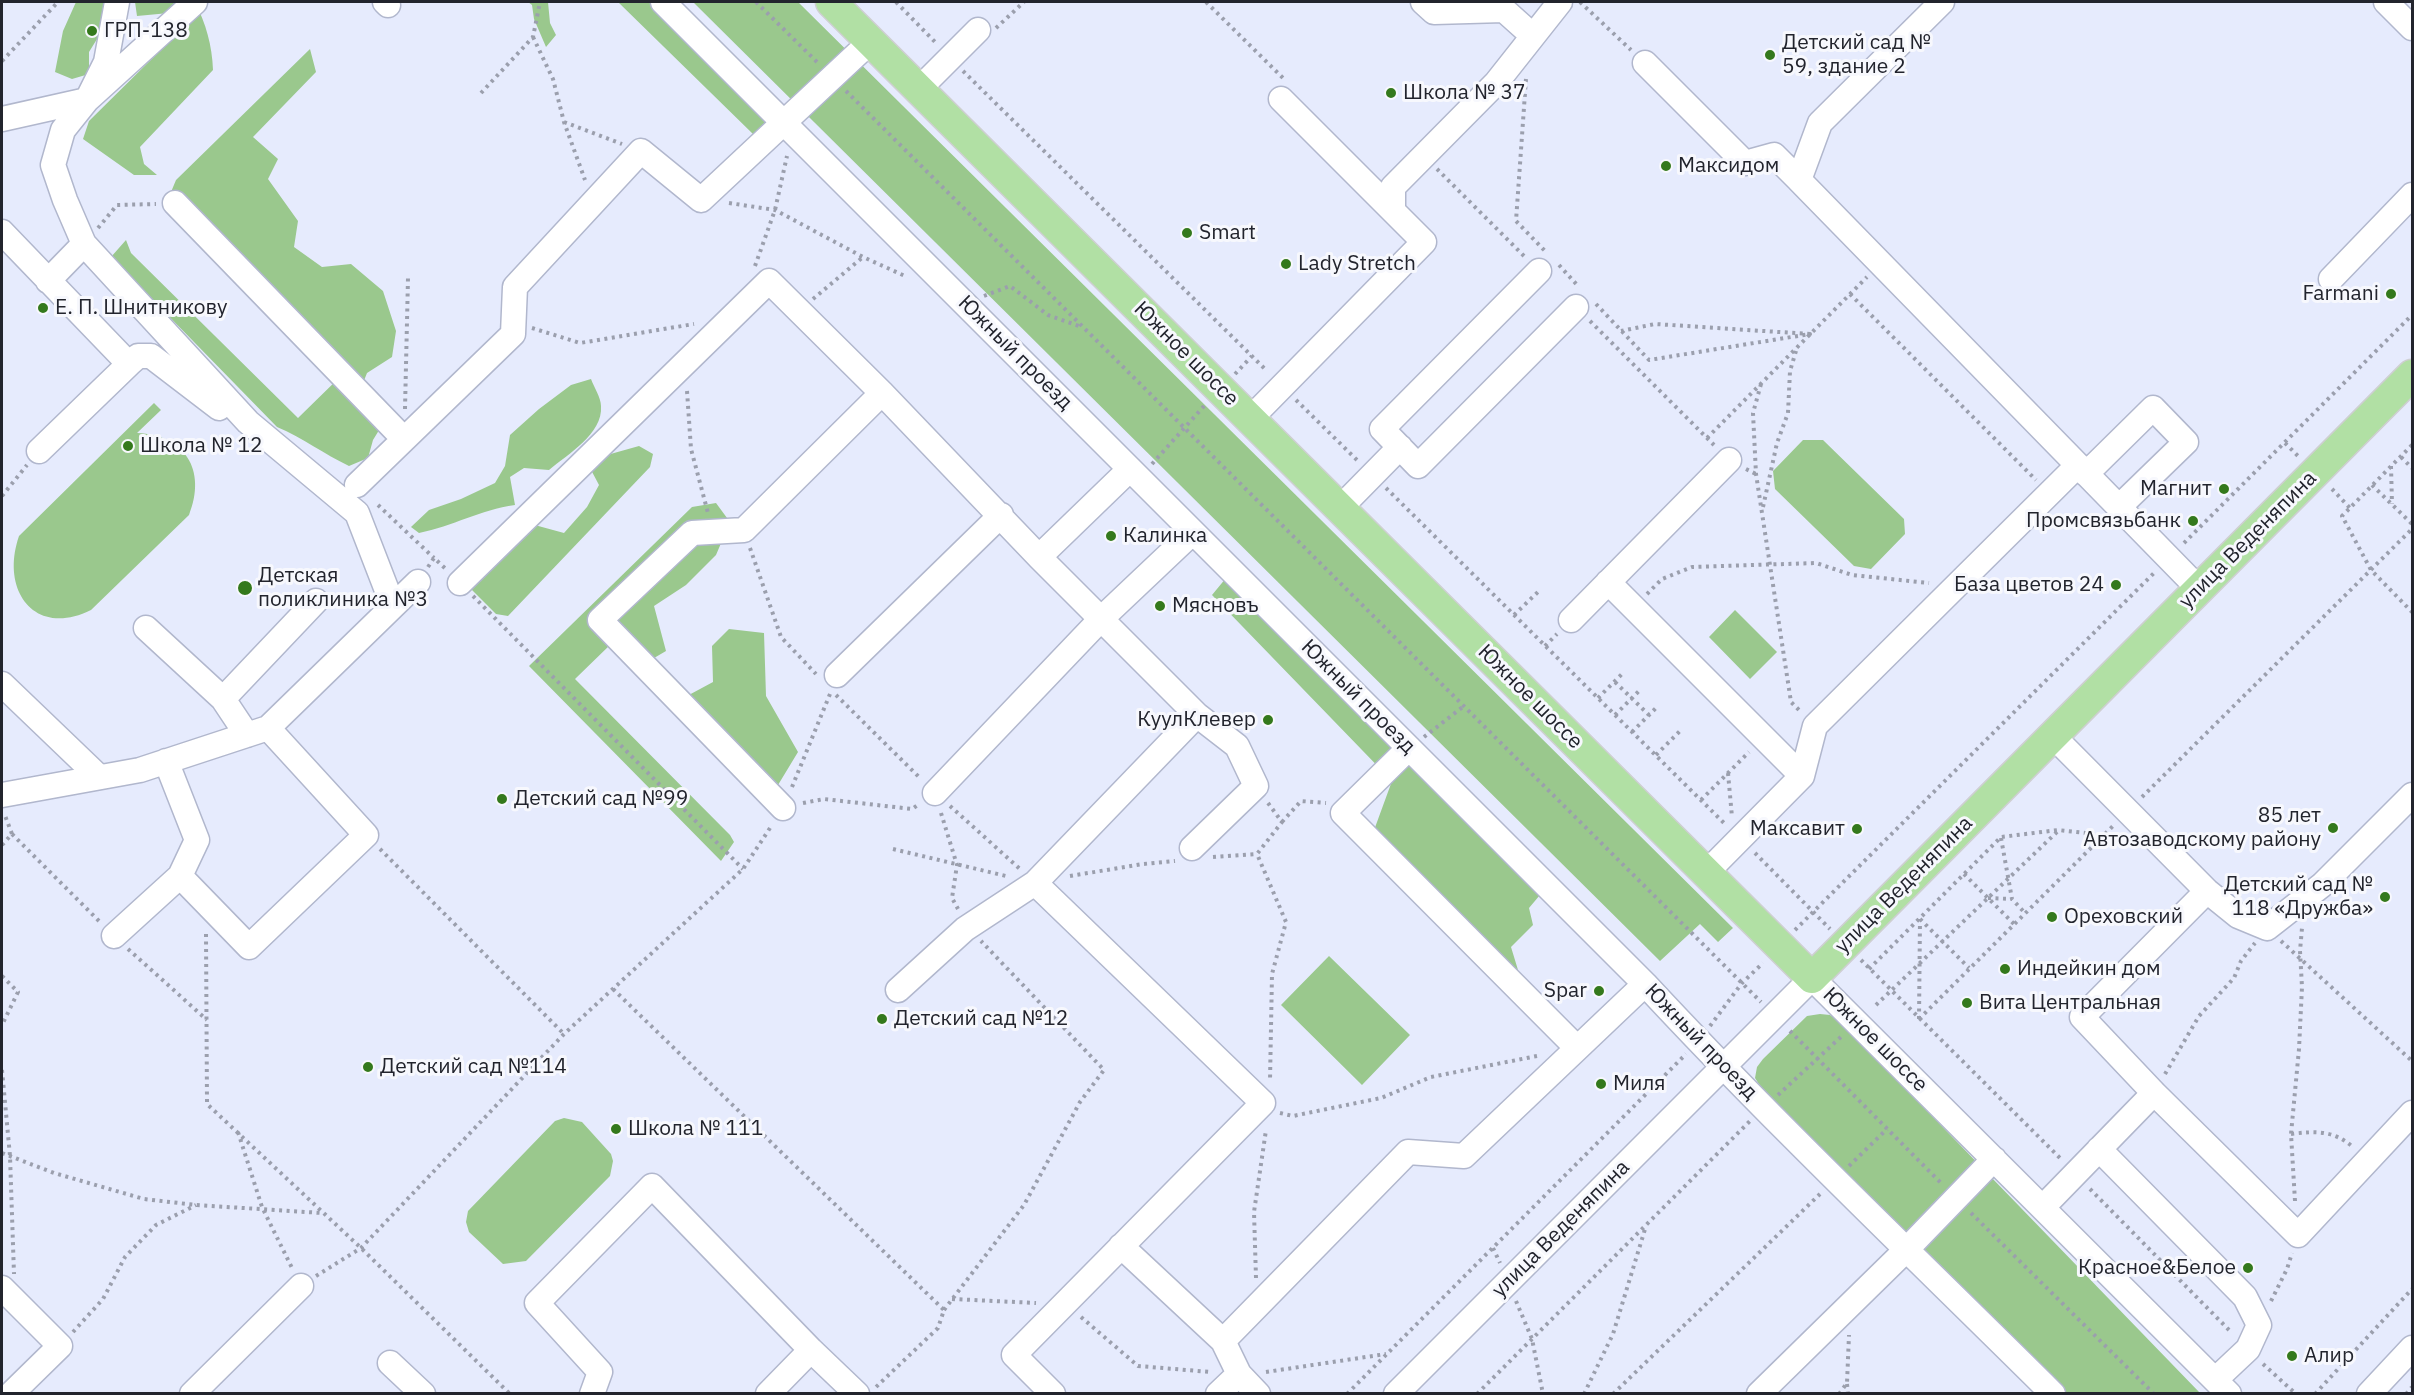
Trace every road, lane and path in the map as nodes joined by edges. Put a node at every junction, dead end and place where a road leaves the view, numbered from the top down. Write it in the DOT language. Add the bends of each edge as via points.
graph roads {
  1 [pos="58,2"];
  2 [pos="117,2"];
  3 [pos="195,2"];
  4 [pos="540,2"];
  5 [pos="663,2"];
  6 [pos="756,2"];
  7 [pos="831,2"];
  8 [pos="1024,2"];
  9 [pos="1423,2"];
  10 [pos="1560,2"];
  11 [pos="1579,2"];
  12 [pos="1942,2"];
  13 [pos="2386,2"];
  14 [pos="2412,28"];
  15 [pos="978,30"];
  16 [pos="1533,36"];
  17 [pos="533,37"];
  18 [pos="871,41"];
  19 [pos="2,61"];
  20 [pos="1645,63"];
  21 [pos="832,77"];
  22 [pos="1526,78"];
  23 [pos="919,89"];
  24 [pos="481,93"];
  25 [pos="87,99"];
  26 [pos="1281,99"];
  27 [pos="2,119"];
  28 [pos="564,122"];
  29 [pos="788,127"];
  30 [pos="641,151"];
  31 [pos="1799,180"];
  32 [pos="2412,195"];
  33 [pos="175,203"];
  34 [pos="593,203"];
  35 [pos="1393,211"];
  36 [pos="2,232"];
  37 [pos="84,244"];
  38 [pos="863,257"];
  39 [pos="1548,263"];
  40 [pos="1881,264"];
  41 [pos="408,278"];
  42 [pos="2331,279"];
  43 [pos="48,281"];
  44 [pos="1850,294"];
  45 [pos="1582,298"];
  46 [pos="750,300"];
  47 [pos="799,311"];
  48 [pos="2412,315"];
  49 [pos="514,322"];
  50 [pos="697,324"];
  51 [pos="1621,331"];
  52 [pos="1810,334"];
  53 [pos="1797,348"];
  54 [pos="1252,356"];
  55 [pos="685,363"];
  56 [pos="129,364"];
  57 [pos="2412,375"];
  58 [pos="1761,384"];
  59 [pos="1221,389"];
  60 [pos="882,393"];
  61 [pos="1251,418"];
  62 [pos="248,422"];
  63 [pos="1185,428"];
  64 [pos="1707,438"];
  65 [pos="404,439"];
  66 [pos="2285,443"];
  67 [pos="2412,445"];
  68 [pos="1400,447"];
  69 [pos="39,451"];
  70 [pos="2401,457"];
  71 [pos="2301,459"];
  72 [pos="1729,460"];
  73 [pos="2391,466"];
  74 [pos="2412,468"];
  75 [pos="2082,469"];
  76 [pos="1135,474"];
  77 [pos="357,485"];
  78 [pos="2372,485"];
  79 [pos="2331,489"];
  80 [pos="2049,493"];
  81 [pos="2,496"];
  82 [pos="2392,504"];
  83 [pos="1341,507"];
  84 [pos="2119,507"];
  85 [pos="2350,508"];
  86 [pos="1762,510"];
  87 [pos="1001,515"];
  88 [pos="2412,524"];
  89 [pos="2412,529"];
  90 [pos="744,530"];
  91 [pos="713,532"];
  92 [pos="1193,532"];
  93 [pos="1039,557"];
  94 [pos="2169,558"];
  95 [pos="1770,566"];
  96 [pos="2371,570"];
  97 [pos="1662,579"];
  98 [pos="418,582"];
  99 [pos="1608,582"];
  100 [pos="460,583"];
  101 [pos="1956,586"];
  102 [pos="1541,589"];
  103 [pos="2199,589"];
  104 [pos="316,601"];
  105 [pos="393,606"];
  106 [pos="2412,612"];
  107 [pos="1514,615"];
  108 [pos="1101,619"];
  109 [pos="1571,620"];
  110 [pos="146,628"];
  111 [pos="1622,674"];
  112 [pos="827,675"];
  113 [pos="1615,682"];
  114 [pos="2,684"];
  115 [pos="1639,691"];
  116 [pos="1598,698"];
  117 [pos="1632,698"];
  118 [pos="223,699"];
  119 [pos="1464,706"];
  120 [pos="1656,708"];
  121 [pos="1197,715"];
  122 [pos="1615,715"];
  123 [pos="1648,715"];
  124 [pos="1815,726"];
  125 [pos="1680,731"];
  126 [pos="257,732"];
  127 [pos="1632,732"];
  128 [pos="2053,736"];
  129 [pos="1764,737"];
  130 [pos="1409,748"];
  131 [pos="1656,756"];
  132 [pos="166,761"];
  133 [pos="1728,773"];
  134 [pos="1802,776"];
  135 [pos="99,777"];
  136 [pos="1256,786"];
  137 [pos="935,793"];
  138 [pos="2,795"];
  139 [pos="2412,795"];
  140 [pos="1701,800"];
  141 [pos="1351,805"];
  142 [pos="2,807"];
  143 [pos="783,808"];
  144 [pos="2128,811"];
  145 [pos="1282,822"];
  146 [pos="1733,823"];
  147 [pos="2058,830"];
  148 [pos="12,834"];
  149 [pos="366,835"];
  150 [pos="2104,835"];
  151 [pos="2001,837"];
  152 [pos="2,845"];
  153 [pos="893,849"];
  154 [pos="1257,854"];
  155 [pos="1193,855"];
  156 [pos="957,865"];
  157 [pos="743,869"];
  158 [pos="1706,873"];
  159 [pos="1964,874"];
  160 [pos="180,876"];
  161 [pos="2008,878"];
  162 [pos="1035,882"];
  163 [pos="2207,891"];
  164 [pos="2312,892"];
  165 [pos="1988,898"];
  166 [pos="2013,899"];
  167 [pos="206,903"];
  168 [pos="2025,913"];
  169 [pos="1920,918"];
  170 [pos="2014,924"];
  171 [pos="967,927"];
  172 [pos="2267,928"];
  173 [pos="1795,930"];
  174 [pos="114,936"];
  175 [pos="1942,941"];
  176 [pos="2301,959"];
  177 [pos="1766,960"];
  178 [pos="1919,963"];
  179 [pos="1869,969"];
  180 [pos="1970,969"];
  181 [pos="2,976"];
  182 [pos="1812,978"];
  183 [pos="1742,983"];
  184 [pos="1645,984"];
  185 [pos="613,988"];
  186 [pos="898,990"];
  187 [pos="1762,1003"];
  188 [pos="1876,1005"];
  189 [pos="207,1020"];
  190 [pos="2,1025"];
  191 [pos="1848,1030"];
  192 [pos="1790,1031"];
  193 [pos="564,1034"];
  194 [pos="1698,1042"];
  195 [pos="1577,1048"];
  196 [pos="1818,1058"];
  197 [pos="2412,1061"];
  198 [pos="1723,1068"];
  199 [pos="2,1070"];
  200 [pos="2154,1093"];
  201 [pos="1266,1107"];
  202 [pos="1764,1108"];
  203 [pos="2412,1113"];
  204 [pos="1887,1129"];
  205 [pos="238,1132"];
  206 [pos="2290,1134"];
  207 [pos="2099,1149"];
  208 [pos="2,1153"];
  209 [pos="10,1156"];
  210 [pos="1994,1159"];
  211 [pos="2367,1161"];
  212 [pos="1835,1180"];
  213 [pos="1957,1199"];
  214 [pos="196,1205"];
  215 [pos="2043,1207"];
  216 [pos="262,1208"];
  217 [pos="322,1213"];
  218 [pos="1647,1224"];
  219 [pos="2298,1235"];
  220 [pos="1121,1246"];
  221 [pos="361,1248"];
  222 [pos="1493,1248"];
  223 [pos="1906,1250"];
  224 [pos="1508,1282"];
  225 [pos="301,1286"];
  226 [pos="2412,1289"];
  227 [pos="8,1294"];
  228 [pos="952,1299"];
  229 [pos="1065,1304"];
  230 [pos="1258,1306"];
  231 [pos="944,1310"];
  232 [pos="1837,1318"];
  233 [pos="2259,1325"];
  234 [pos="1532,1339"];
  235 [pos="1223,1341"];
  236 [pos="60,1346"];
  237 [pos="2412,1348"];
  238 [pos="811,1350"];
  239 [pos="1387,1354"];
  240 [pos="390,1363"];
  241 [pos="1239,1374"];
  242 [pos="1847,1383"];
  243 [pos="2222,1387"];
  244 [pos="2412,1387"];
  245 [pos="10,1394"];
  246 [pos="192,1394"];
  247 [pos="423,1394"];
  248 [pos="510,1394"];
  249 [pos="592,1394"];
  250 [pos="768,1394"];
  251 [pos="857,1394"];
  252 [pos="870,1394"];
  253 [pos="1053,1394"];
  254 [pos="1218,1394"];
  255 [pos="1258,1394"];
  256 [pos="1347,1394"];
  257 [pos="1396,1394"];
  258 [pos="1477,1394"];
  259 [pos="1543,1394"];
  260 [pos="1584,1394"];
  261 [pos="1613,1394"];
  262 [pos="1759,1394"];
  263 [pos="1839,1394"];
  264 [pos="1848,1394"];
  265 [pos="2053,1394"];
  266 [pos="2154,1394"];
  267 [pos="2315,1394"];
  268 [pos="2369,1394"];
  269 [pos="2406,1394"];
  1 -- 19 [label="path"];
  2 -- 25 [label="street" via="106,63"];
  3 -- 25 [label="street"];
  4 -- 17 [label="path"];
  5 -- 29 [label="street, Южный проезд"];
  6 -- 21 [label="path"];
  7 -- 18 [label="main road, Южное шоссе"];
  8 -- 15 [label="path" via="999,28"];
  9 -- 16 [label="street" via="1434,12 1504,10"];
  10 -- 16 [label="street"];
  11 -- 20 [label="path"];
  12 -- 31 [label="street" via="1820,123"];
  13 -- 14 [label="street"];
  15 -- 23 [label="street"];
  16 -- 35 [label="street" via="1496,83 1393,187"];
  17 -- 24 [label="path"];
  17 -- 28 [label="path" via="553,79"];
  18 -- 21 [label="street"];
  18 -- 23 [label="main road, Южное шоссе"];
  20 -- 31 [label="street" via="1744,163 1774,155"];
  21 -- 29 [label="street"];
  21 -- 63 [label="path"];
  22 -- 39 [label="path" via="1516,221"];
  23 -- 59 [label="main road, Южное шоссе"];
  25 -- 27 [label="street"];
  25 -- 37 [label="street" via="63,130 53,165"];
  26 -- 35 [label="street"];
  28 -- 30 [label="path"];
  28 -- 34 [label="path"];
  29 -- 30 [label="street" via="701,200"];
  29 -- 46 [label="path" via="775,210 755,264"];
  29 -- 76 [label="street, Южный проезд"];
  30 -- 34 [label="street"];
  31 -- 40 [label="street"];
  32 -- 42 [label="street"];
  33 -- 37 [label="path" via="117,205"];
  33 -- 65 [label="street"];
  34 -- 49 [label="street" via="515,287"];
  35 -- 61 [label="street" via="1424,242"];
  36 -- 43 [label="street"];
  37 -- 43 [label="street"];
  37 -- 62 [label="street"];
  38 -- 47 [label="path"];
  39 -- 45 [label="path"];
  39 -- 68 [label="street" via="1382,429"];
  40 -- 44 [label="path"];
  40 -- 75 [label="street"];
  41 -- 65 [label="path"];
  43 -- 56 [label="street"];
  44 -- 52 [label="path"];
  44 -- 80 [label="path"];
  45 -- 51 [label="path"];
  45 -- 68 [label="street" via="1418,466"];
  46 -- 47 [label="street" via="769,281"];
  46 -- 55 [label="street"];
  47 -- 60 [label="street"];
  48 -- 66 [label="path"];
  49 -- 50 [label="path" via="580,343"];
  49 -- 65 [label="street" via="513,334"];
  51 -- 52 [label="path" via="1655,324"];
  51 -- 52 [label="path" via="1649,360"];
  52 -- 53 [label="path"];
  53 -- 58 [label="path"];
  53 -- 86 [label="path" via="1790,371 1788,413"];
  54 -- 59 [label="path"];
  55 -- 91 [label="path" via="691,449"];
  55 -- 100 [label="street"];
  56 -- 62 [label="street" via="138,356 151,356 230,415"];
  56 -- 69 [label="street"];
  57 -- 103 [label="main road, улица Веденяпина"];
  58 -- 64 [label="path"];
  58 -- 86 [label="path" via="1753,413"];
  59 -- 61 [label="main road, Южное шоссе"];
  59 -- 63 [label="path"];
  60 -- 87 [label="street"];
  60 -- 90 [label="street"];
  61 -- 83 [label="main road, Южное шоссе"];
  62 -- 105 [label="street" via="357,513"];
  63 -- 76 [label="path"];
  63 -- 119 [label="path"];
  65 -- 77 [label="street"];
  66 -- 71 [label="path"];
  66 -- 94 [label="path"];
  67 -- 70 [label="path"];
  68 -- 83 [label="street"];
  69 -- 81 [label="path"];
  70 -- 73 [label="path"];
  70 -- 74 [label="path"];
  72 -- 99 [label="street"];
  73 -- 78 [label="path"];
  73 -- 82 [label="path"];
  75 -- 80 [label="street"];
  75 -- 84 [label="street"];
  75 -- 84 [label="street" via="2153,408 2186,442"];
  76 -- 92 [label="street, Южный проезд"];
  76 -- 93 [label="street"];
  78 -- 82 [label="path"];
  78 -- 85 [label="path"];
  79 -- 85 [label="path"];
  80 -- 101 [label="street"];
  82 -- 88 [label="path"];
  83 -- 158 [label="main road, Южное шоссе"];
  84 -- 94 [label="street"];
  85 -- 96 [label="path" via="2342,516"];
  86 -- 95 [label="path"];
  87 -- 93 [label="street"];
  87 -- 112 [label="street"];
  89 -- 96 [label="path"];
  90 -- 91 [label="street"];
  90 -- 112 [label="path" via="781,637"];
  91 -- 143 [label="street" via="692,533 600,620"];
  92 -- 108 [label="street"];
  92 -- 130 [label="street, Южный проезд"];
  93 -- 108 [label="street"];
  94 -- 103 [label="street"];
  94 -- 173 [label="path"];
  95 -- 97 [label="path" via="1692,567"];
  95 -- 101 [label="path" via="1816,563 1852,574"];
  95 -- 124 [label="path" via="1791,702"];
  96 -- 106 [label="path"];
  96 -- 144 [label="path"];
  98 -- 100 [label="path" via="434,558"];
  98 -- 105 [label="street"];
  99 -- 109 [label="street"];
  99 -- 129 [label="street"];
  100 -- 157 [label="path"];
  101 -- 124 [label="street"];
  102 -- 107 [label="path"];
  103 -- 128 [label="main road, улица Веденяпина"];
  104 -- 118 [label="street"];
  105 -- 126 [label="street"];
  108 -- 121 [label="street"];
  108 -- 137 [label="street"];
  110 -- 118 [label="street"];
  111 -- 113 [label="path"];
  113 -- 116 [label="path"];
  113 -- 117 [label="path"];
  114 -- 135 [label="street"];
  115 -- 117 [label="path"];
  117 -- 122 [label="path"];
  117 -- 123 [label="path"];
  118 -- 126 [label="street"];
  119 -- 130 [label="path"];
  119 -- 183 [label="path"];
  120 -- 123 [label="path"];
  121 -- 136 [label="street" via="1237,746"];
  121 -- 162 [label="street"];
  123 -- 127 [label="path"];
  124 -- 134 [label="street"];
  125 -- 131 [label="path"];
  126 -- 132 [label="street"];
  126 -- 149 [label="street"];
  128 -- 144 [label="street"];
  128 -- 182 [label="main road, улица Веденяпина"];
  129 -- 133 [label="path"];
  129 -- 134 [label="street"];
  130 -- 141 [label="street"];
  130 -- 184 [label="street, Южный проезд"];
  132 -- 135 [label="street"];
  132 -- 160 [label="street" via="197,840"];
  133 -- 140 [label="path"];
  133 -- 146 [label="path"];
  134 -- 158 [label="street"];
  135 -- 138 [label="street"];
  136 -- 145 [label="path"];
  136 -- 155 [label="street"];
  137 -- 143 [label="path" via="912,809 824,799"];
  137 -- 143 [label="path" via="831,690"];
  137 -- 156 [label="path"];
  137 -- 162 [label="path"];
  139 -- 164 [label="street"];
  141 -- 145 [label="path" via="1301,801"];
  141 -- 195 [label="street" via="1343,813"];
  142 -- 148 [label="path"];
  143 -- 157 [label="path"];
  144 -- 150 [label="path"];
  144 -- 163 [label="street"];
  145 -- 154 [label="path"];
  147 -- 150 [label="path"];
  147 -- 151 [label="path"];
  147 -- 161 [label="path"];
  148 -- 152 [label="path"];
  148 -- 174 [label="path"];
  149 -- 167 [label="street" via="249,947"];
  149 -- 193 [label="path"];
  150 -- 168 [label="path"];
  151 -- 159 [label="path"];
  151 -- 161 [label="path"];
  153 -- 156 [label="path"];
  154 -- 155 [label="path"];
  154 -- 201 [label="path" via="1286,922 1272,974"];
  155 -- 162 [label="path"];
  156 -- 162 [label="path"];
  156 -- 171 [label="path" via="952,898"];
  157 -- 185 [label="path"];
  158 -- 182 [label="main road, Южное шоссе"];
  159 -- 165 [label="path"];
  159 -- 169 [label="path"];
  160 -- 167 [label="street"];
  160 -- 174 [label="street"];
  161 -- 165 [label="path"];
  161 -- 166 [label="path"];
  162 -- 171 [label="street"];
  162 -- 201 [label="street"];
  163 -- 172 [label="street" via="2238,916"];
  163 -- 200 [label="street" via="2082,1017"];
  164 -- 172 [label="street"];
  164 -- 176 [label="path" via="2301,931"];
  165 -- 166 [label="path"];
  165 -- 170 [label="path"];
  165 -- 175 [label="path"];
  166 -- 168 [label="path"];
  167 -- 189 [label="path"];
  168 -- 170 [label="path"];
  169 -- 175 [label="path"];
  169 -- 178 [label="path"];
  169 -- 179 [label="path"];
  170 -- 180 [label="path"];
  171 -- 186 [label="street"];
  171 -- 228 [label="path" via="1104,1070 1080,1102 1024,1204"];
  172 -- 176 [label="path"];
  172 -- 200 [label="path" via="2241,961 2234,978 2199,1016"];
  174 -- 189 [label="path"];
  175 -- 178 [label="path"];
  175 -- 180 [label="path"];
  176 -- 197 [label="path"];
  176 -- 206 [label="path" via="2300,1039"];
  177 -- 183 [label="path"];
  178 -- 180 [label="path" via="1919,1019"];
  178 -- 188 [label="path"];
  181 -- 190 [label="path" via="18,992"];
  182 -- 198 [label="street, улица Веденяпина"];
  182 -- 210 [label="street, Южное шоссе"];
  183 -- 187 [label="path"];
  183 -- 194 [label="path"];
  184 -- 194 [label="street, Южный проезд"];
  184 -- 195 [label="street"];
  185 -- 193 [label="path"];
  185 -- 231 [label="path"];
  189 -- 205 [label="path" via="207,1104"];
  191 -- 196 [label="path"];
  192 -- 196 [label="path"];
  193 -- 221 [label="path"];
  194 -- 198 [label="street, Южный проезд"];
  194 -- 222 [label="path"];
  195 -- 201 [label="path" via="1431,1077 1381,1098 1293,1116"];
  195 -- 230 [label="street" via="1464,1156 1408,1152"];
  196 -- 202 [label="path"];
  196 -- 204 [label="path"];
  198 -- 202 [label="street, Южный проезд"];
  198 -- 224 [label="street, улица Веденяпина"];
  199 -- 209 [label="path"];
  200 -- 207 [label="street"];
  200 -- 219 [label="street"];
  201 -- 220 [label="street"];
  201 -- 230 [label="path" via="1254,1212"];
  202 -- 212 [label="street, Южный проезд"];
  202 -- 218 [label="path"];
  203 -- 211 [label="street"];
  204 -- 212 [label="path"];
  204 -- 213 [label="path"];
  205 -- 216 [label="path"];
  205 -- 217 [label="path"];
  206 -- 211 [label="path" via="2342,1136"];
  206 -- 219 [label="path"];
  207 -- 215 [label="street"];
  207 -- 233 [label="street" via="2245,1297"];
  208 -- 209 [label="path"];
  209 -- 214 [label="path" via="144,1199"];
  209 -- 227 [label="path"];
  210 -- 213 [label="street"];
  210 -- 215 [label="street, Южное шоссе"];
  211 -- 219 [label="street"];
  212 -- 223 [label="street, Южный проезд"];
  212 -- 261 [label="path"];
  213 -- 223 [label="street"];
  213 -- 266 [label="path"];
  214 -- 216 [label="path"];
  214 -- 236 [label="path" via="156,1225 125,1257 103,1299"];
  215 -- 243 [label="street, Южное шоссе"];
  216 -- 217 [label="path"];
  216 -- 225 [label="path"];
  217 -- 221 [label="path"];
  218 -- 234 [label="path"];
  218 -- 260 [label="path" via="1613,1334"];
  219 -- 233 [label="path" via="2287,1269"];
  220 -- 229 [label="street"];
  220 -- 235 [label="street"];
  221 -- 225 [label="path"];
  221 -- 248 [label="path"];
  222 -- 224 [label="path"];
  222 -- 239 [label="path"];
  223 -- 232 [label="street"];
  223 -- 265 [label="street, Южный проезд"];
  224 -- 234 [label="path"];
  224 -- 257 [label="street, улица Веденяпина"];
  225 -- 246 [label="street"];
  226 -- 267 [label="path"];
  227 -- 236 [label="street"];
  228 -- 229 [label="path"];
  228 -- 231 [label="path"];
  229 -- 241 [label="path" via="1138,1366"];
  229 -- 253 [label="street" via="1014,1355"];
  230 -- 235 [label="street"];
  231 -- 252 [label="path" via="938,1328"];
  232 -- 242 [label="path" via="1850,1332"];
  232 -- 262 [label="street"];
  233 -- 243 [label="street"];
  234 -- 258 [label="path"];
  234 -- 259 [label="path"];
  235 -- 241 [label="street"];
  236 -- 245 [label="street"];
  237 -- 268 [label="street"];
  238 -- 249 [label="street" via="652,1186 537,1303 600,1372"];
  238 -- 250 [label="street"];
  238 -- 251 [label="street"];
  239 -- 241 [label="path"];
  239 -- 256 [label="path"];
  240 -- 247 [label="street"];
  241 -- 254 [label="street"];
  241 -- 255 [label="street"];
  242 -- 263 [label="path"];
  242 -- 264 [label="path"];
  244 -- 269 [label="path"];
}
